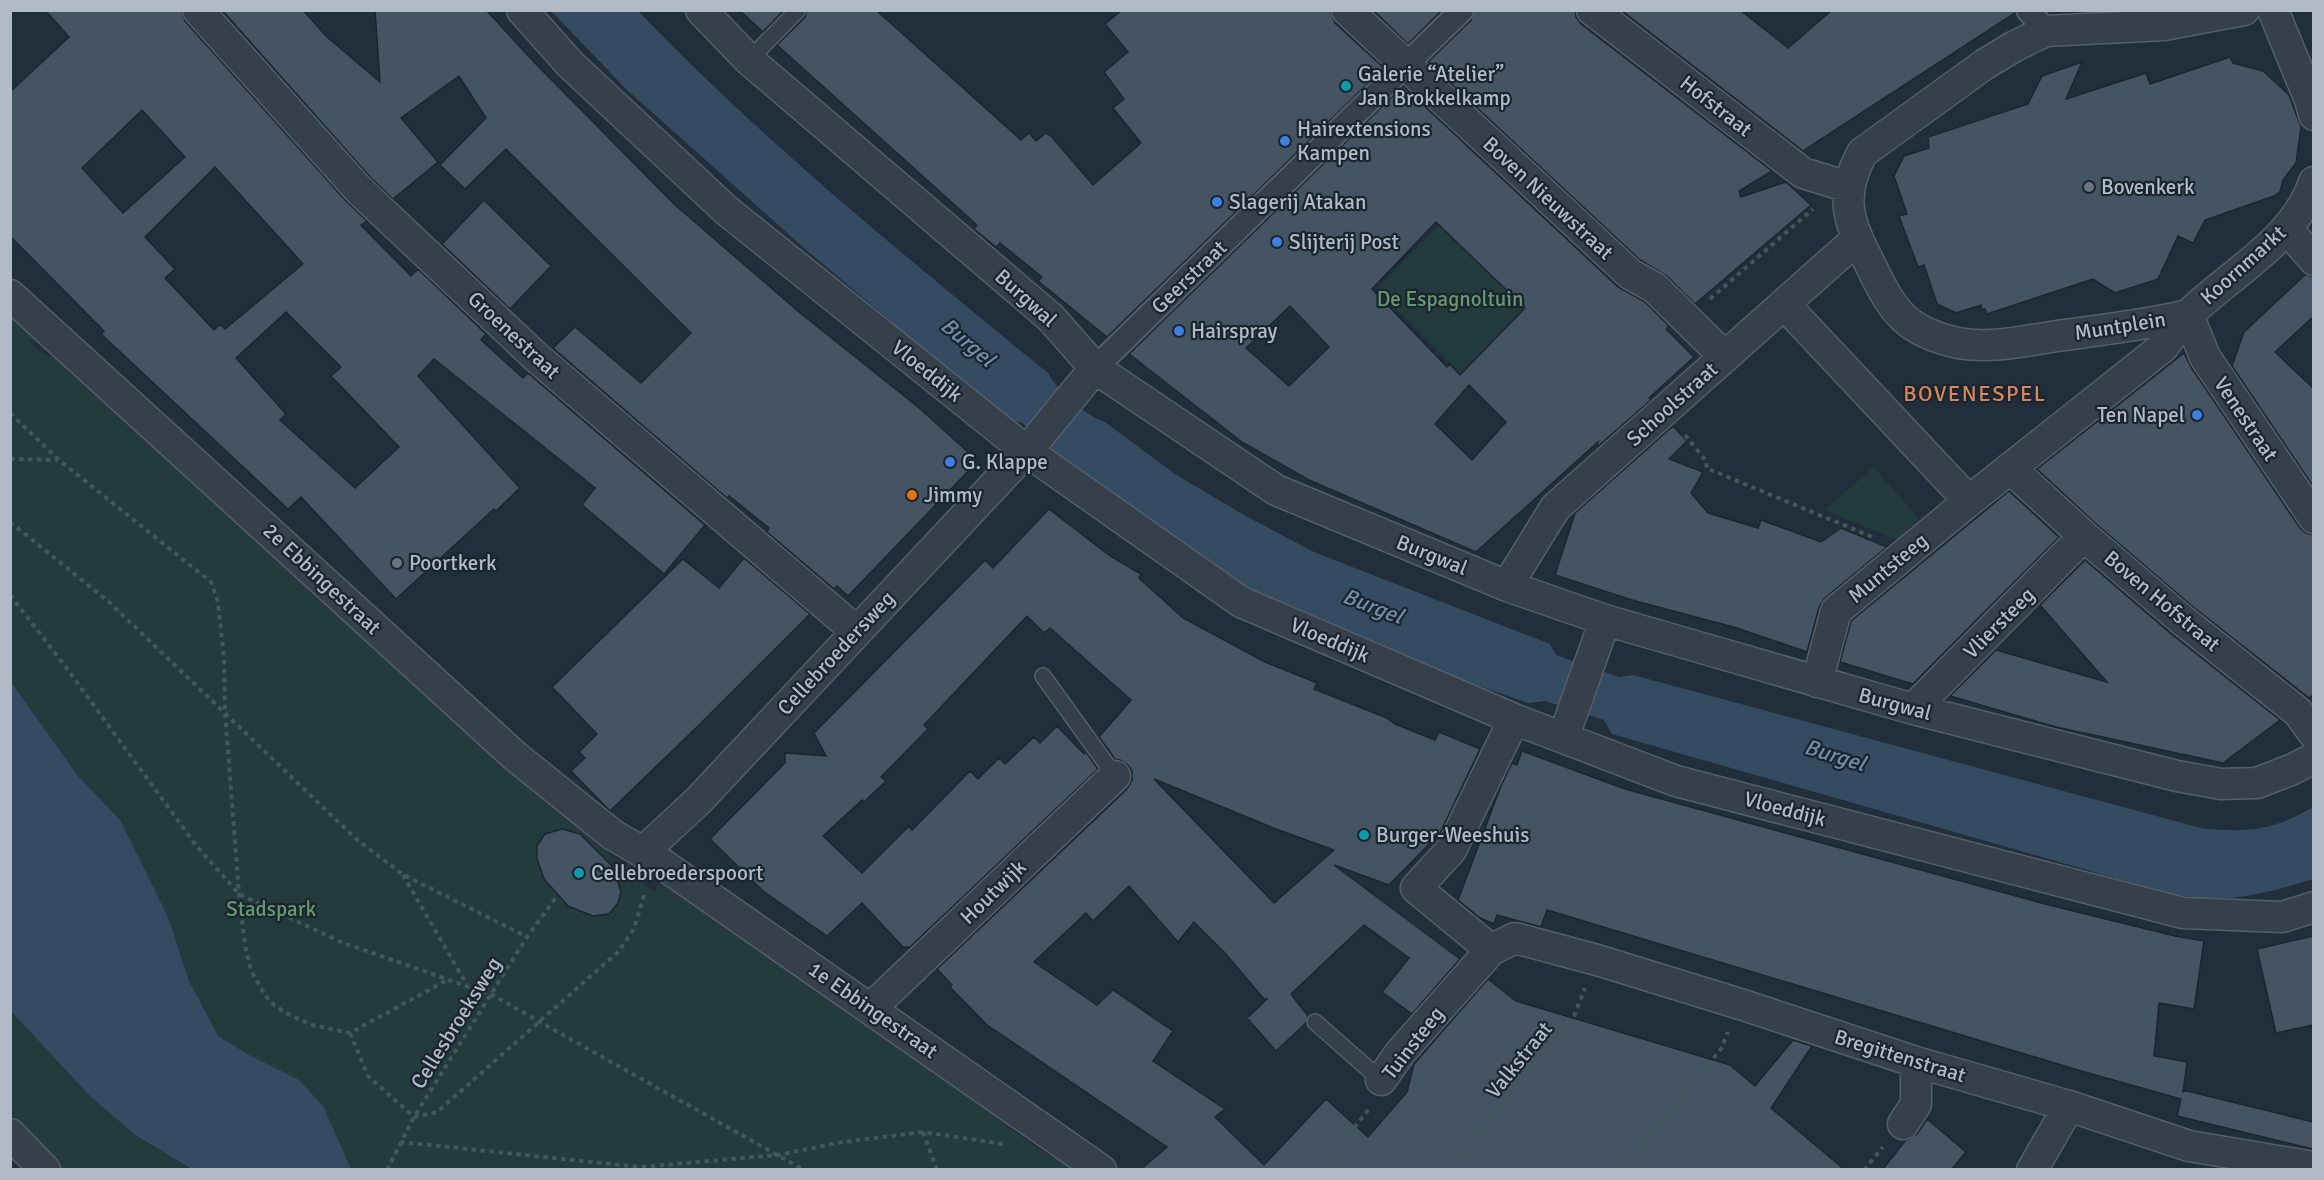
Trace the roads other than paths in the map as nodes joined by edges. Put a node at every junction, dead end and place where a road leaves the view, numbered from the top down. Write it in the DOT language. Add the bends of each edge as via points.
graph roads {
  1 [pos="198,10"];
  2 [pos="522,10"];
  3 [pos="701,10"];
  4 [pos="798,10"];
  5 [pos="1347,10"];
  6 [pos="1462,10"];
  7 [pos="1592,10"];
  8 [pos="2244,10"];
  9 [pos="2273,10"];
  10 [pos="2037,21"];
  11 [pos="749,60"];
  12 [pos="1407,64"];
  13 [pos="2313,115"];
  14 [pos="2313,182"];
  15 [pos="1848,188"];
  16 [pos="2287,229"];
  17 [pos="1857,239"];
  18 [pos="2313,260"];
  19 [pos="10,295"];
  20 [pos="1784,304"];
  21 [pos="2188,315"];
  22 [pos="1725,357"];
  23 [pos="1088,377"];
  24 [pos="1028,448"];
  25 [pos="2010,468"];
  26 [pos="1969,501"];
  27 [pos="2313,518"];
  28 [pos="2084,536"];
  29 [pos="1508,586"];
  30 [pos="856,631"];
  31 [pos="1600,633"];
  32 [pos="1043,676"];
  33 [pos="1817,682"];
  34 [pos="1913,709"];
  35 [pos="1514,719"];
  36 [pos="1567,727"];
  37 [pos="2313,734"];
  38 [pos="2313,758"];
  39 [pos="1115,776"];
  40 [pos="651,856"];
  41 [pos="2313,907"];
  42 [pos="1491,950"];
  43 [pos="871,1008"];
  44 [pos="1315,1022"];
  45 [pos="1916,1062"];
  46 [pos="1381,1080"];
  47 [pos="2069,1106"];
  48 [pos="1904,1124"];
  49 [pos="10,1134"];
  50 [pos="2313,1167"];
  51 [pos="45,1170"];
  52 [pos="1101,1170"];
  53 [pos="2032,1170"];
  1 -- 30 [label="street, Groenestraat" via="359,190 535,356"];
  2 -- 24 [label="street, Vloeddijk" via="570,64 726,210"];
  3 -- 11 [label="street, Burgwal"];
  4 -- 11 [label="lane"];
  5 -- 12 [label="street, Boven Nieuwstraat"];
  6 -- 12 [label="street, Geerstraat"];
  7 -- 15 [label="street, Hofstraat" via="1803,173"];
  8 -- 10 [label="street" via="2164,25"];
  9 -- 13 [label="street"];
  10 -- 15 [label="street, Muntplein" via="2015,46 1985,63 1862,153"];
  11 -- 23 [label="street, Burgwal" via="1051,318"];
  12 -- 22 [label="street, Boven Nieuwstraat" via="1630,274 1655,288"];
  12 -- 23 [label="street, Geerstraat"];
  14 -- 16 [label="street, Koornmarkt"];
  15 -- 17 [label="street, Muntplein" via="1849,214"];
  16 -- 18 [label="street"];
  16 -- 21 [label="street, Koornmarkt"];
  17 -- 20 [label="street, Schoolstraat"];
  17 -- 21 [label="street, Muntplein" via="1897,311 1912,324 1957,343 1995,345 2142,326"];
  19 -- 40 [label="street, 2e Ebbingestraat" via="515,756 613,836"];
  20 -- 22 [label="street, Schoolstraat"];
  20 -- 26 [label="street"];
  21 -- 25 [label="street, Muntplein" via="2163,346"];
  21 -- 27 [label="street, Venestraat" via="2205,357"];
  22 -- 29 [label="street, Schoolstraat" via="1555,508"];
  23 -- 24 [label="street, Cellebroedersweg"];
  23 -- 29 [label="street, Burgwal" via="1275,490"];
  24 -- 30 [label="street, Cellebroedersweg"];
  24 -- 35 [label="street, Vloeddijk" via="1241,602"];
  25 -- 26 [label="street, Muntplein"];
  25 -- 28 [label="street, Boven Hofstraat"];
  26 -- 33 [label="street, Muntsteeg" via="1836,611"];
  28 -- 34 [label="street, Vliersteeg"];
  28 -- 37 [label="street, Boven Hofstraat" via="2298,712"];
  29 -- 31 [label="street, Burgwal"];
  30 -- 40 [label="street, Cellebroedersweg"];
  31 -- 33 [label="street, Burgwal"];
  31 -- 36 [label="street"];
  32 -- 39 [label="lane"];
  33 -- 34 [label="street, Burgwal"];
  34 -- 38 [label="street, Burgwal" via="2221,784 2257,783"];
  35 -- 36 [label="street, Vloeddijk"];
  35 -- 42 [label="street" via="1451,849 1416,888"];
  36 -- 41 [label="street, Vloeddijk" via="1676,780 2183,913 2282,917"];
  39 -- 43 [label="street, Houtwijk"];
  40 -- 43 [label="street, 1e Ebbingestraat"];
  42 -- 45 [label="street, Bregittenstraat" via="1515,938 1740,1004"];
  42 -- 46 [label="street, Tuinsteeg"];
  43 -- 52 [label="street, 1e Ebbingestraat"];
  44 -- 46 [label="lane"];
  45 -- 47 [label="street, Bregittenstraat"];
  45 -- 48 [label="street" via="1916,1104"];
  47 -- 50 [label="street, Bregittenstraat" via="2189,1146"];
  47 -- 53 [label="street"];
  49 -- 51 [label="street"];
}
